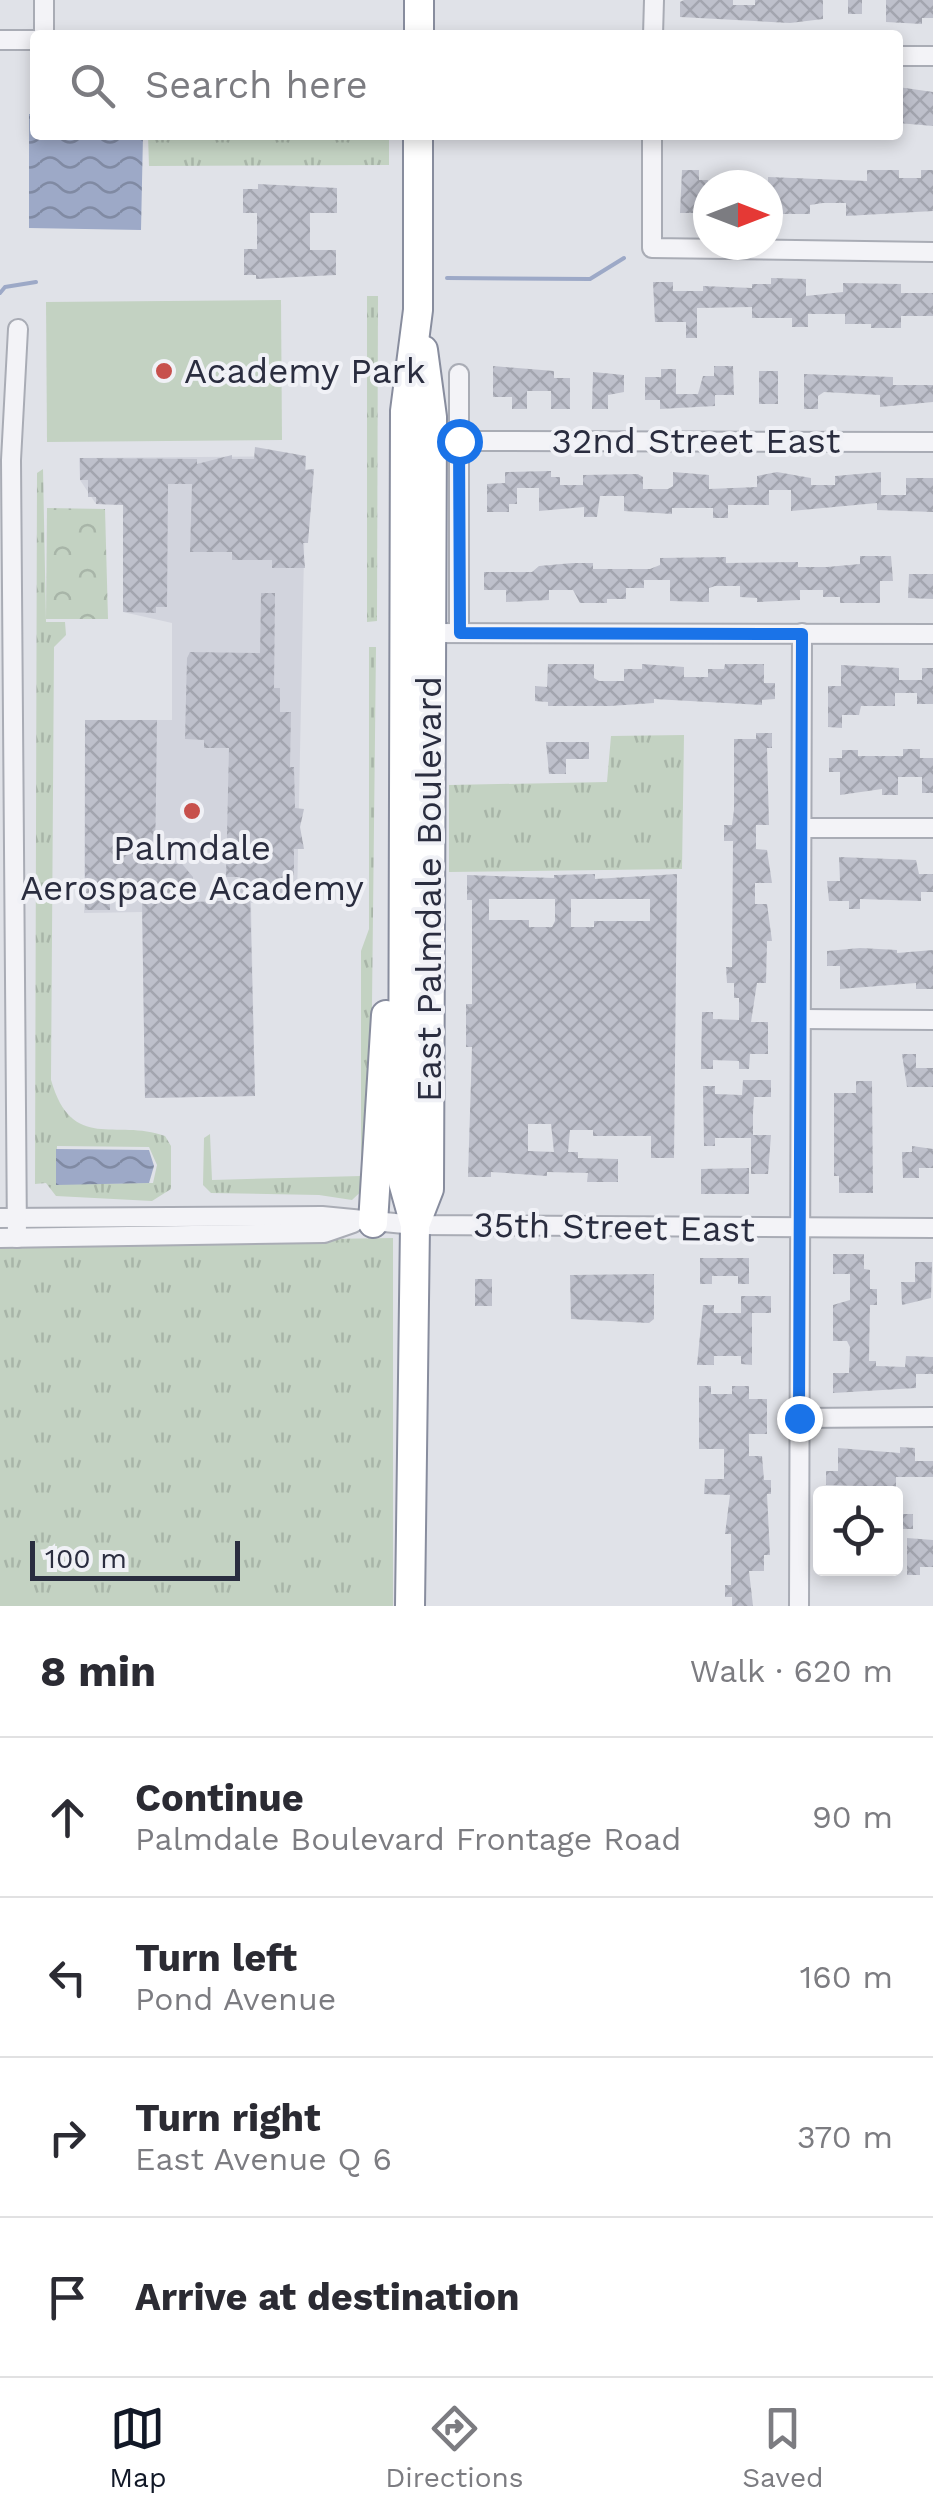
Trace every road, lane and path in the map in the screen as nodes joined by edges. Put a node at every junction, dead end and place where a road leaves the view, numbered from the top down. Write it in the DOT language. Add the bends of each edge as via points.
graph roads {
  1 [pos="44,0"];
  2 [pos="419,0"];
  3 [pos="654,0"];
  4 [pos="44,30"];
  5 [pos="419,30"];
  6 [pos="653,30"];
  7 [pos="0,40"];
  8 [pos="30,40"];
  9 [pos="903,56"];
  10 [pos="933,56"];
  11 [pos="418,140"];
  12 [pos="652,140"];
  13 [pos="933,252"];
  14 [pos="418,310"];
  15 [pos="18,328"];
  16 [pos="460,374"];
  17 [pos="405,422"];
  18 [pos="459,441"];
  19 [pos="933,442"];
  20 [pos="6,460"];
  21 [pos="430,633"];
  22 [pos="460,633"];
  23 [pos="388,634"];
  24 [pos="802,634"];
  25 [pos="933,634"];
  26 [pos="802,828"];
  27 [pos="933,828"];
  28 [pos="404,871"];
  29 [pos="803,1020"];
  30 [pos="933,1020"];
  31 [pos="9,1110"];
  32 [pos="184,1217"];
  33 [pos="8,1218"];
  34 [pos="364,1223"];
  35 [pos="414,1225"];
  36 [pos="933,1228"];
  37 [pos="801,1229"];
  38 [pos="8,1238"];
  39 [pos="72,1238"];
  40 [pos="933,1417"];
  41 [pos="799,1418"];
  42 [pos="410,1606"];
  43 [pos="798,1606"];
  1 -- 4 [label="street"];
  2 -- 5 [label="highway"];
  3 -- 6 [label="street"];
  7 -- 8 [label="street"];
  9 -- 10 [label="street"];
  11 -- 14 [label="highway, East Palmdale Boulevard"];
  12 -- 13 [label="street" via="652,248"];
  14 -- 17 [label="highway, East Palmdale Boulevard"];
  14 -- 21 [label="highway, East Palmdale Boulevard" via="432,417"];
  15 -- 20 [label="street"];
  16 -- 18 [label="street"];
  17 -- 23 [label="highway" via="388,483"];
  17 -- 28 [label="highway, East Palmdale Boulevard"];
  18 -- 19 [label="street, 32nd Street East"];
  18 -- 22 [label="street"];
  20 -- 31 [label="street"];
  21 -- 22 [label="street"];
  21 -- 35 [label="highway, East Palmdale Boulevard" via="429,1189"];
  22 -- 24 [label="street"];
  24 -- 25 [label="street"];
  24 -- 26 [label="street"];
  26 -- 27 [label="street"];
  26 -- 29 [label="street"];
  28 -- 34 [label="highway" via="390,906"];
  28 -- 35 [label="highway, East Palmdale Boulevard" via="403,1182"];
  29 -- 30 [label="street"];
  29 -- 37 [label="street"];
  31 -- 33 [label="street"];
  32 -- 33 [label="street, 35th Street East"];
  32 -- 34 [label="street, 35th Street East" via="322,1216"];
  32 -- 39 [label="street" via="176,1228 86,1231"];
  33 -- 38 [label="street"];
  34 -- 35 [label="street, 35th Street East"];
  34 -- 39 [label="street, 35th Street East" via="324,1233"];
  35 -- 37 [label="street, 35th Street East"];
  35 -- 42 [label="highway, East Palmdale Boulevard"];
  36 -- 37 [label="street, 35th Street East"];
  37 -- 41 [label="street"];
  38 -- 39 [label="street, 35th Street East"];
  40 -- 41 [label="street"];
  41 -- 43 [label="street"];
}
